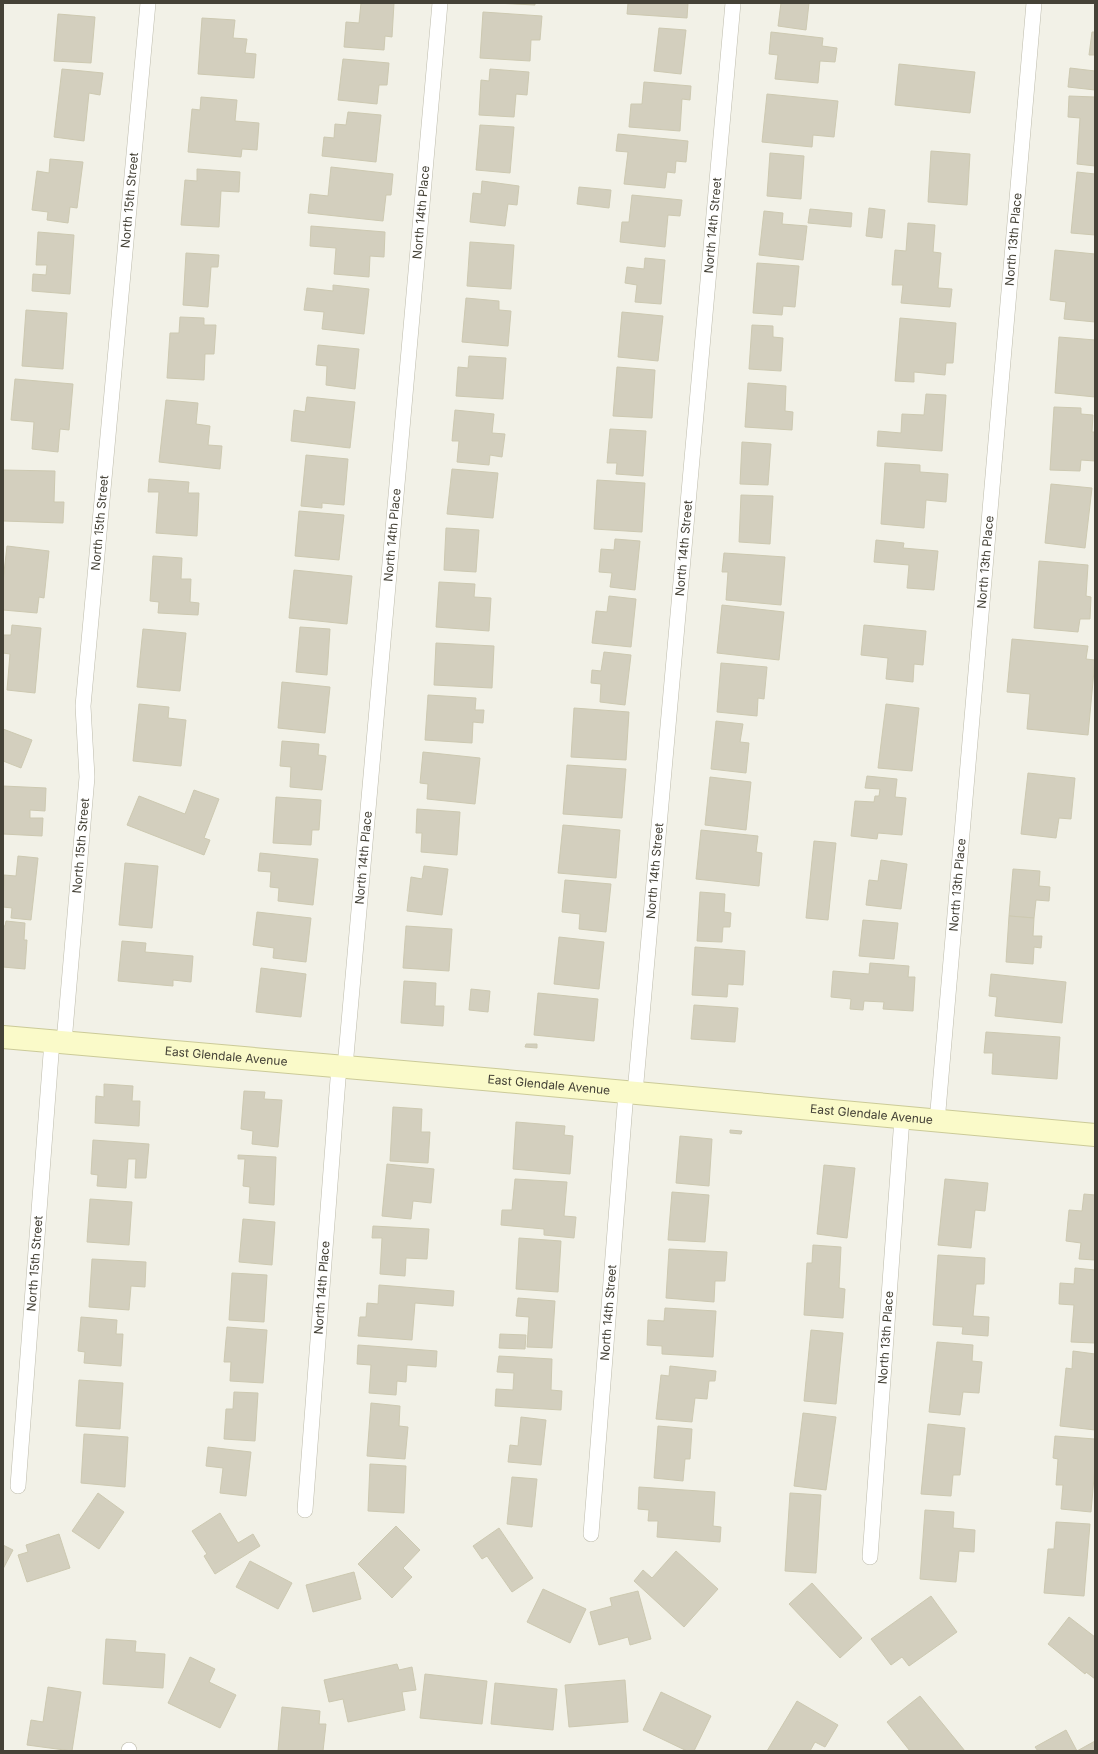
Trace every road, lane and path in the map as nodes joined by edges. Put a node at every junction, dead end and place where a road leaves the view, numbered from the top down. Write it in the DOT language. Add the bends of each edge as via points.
graph roads {
  1 [pos="148,3"];
  2 [pos="440,3"];
  3 [pos="733,3"];
  4 [pos="1034,3"];
  5 [pos="3,1037"];
  6 [pos="58,1042"];
  7 [pos="342,1066"];
  8 [pos="631,1093"];
  9 [pos="902,1118"];
  10 [pos="937,1122"];
  11 [pos="1095,1135"];
  12 [pos="18,1486"];
  13 [pos="305,1510"];
  14 [pos="591,1534"];
  15 [pos="870,1557"];
  1 -- 6 [label="street, North 15th Street" via="82,706 88,777"];
  2 -- 7 [label="street, North 14th Place"];
  3 -- 8 [label="street, North 14th Street"];
  4 -- 10 [label="street, North 13th Place"];
  5 -- 6 [label="main road, East Glendale Avenue"];
  6 -- 7 [label="main road, East Glendale Avenue"];
  6 -- 12 [label="street, North 15th Street"];
  7 -- 8 [label="main road, East Glendale Avenue"];
  7 -- 13 [label="street, North 14th Place"];
  8 -- 9 [label="main road, East Glendale Avenue"];
  8 -- 14 [label="street, North 14th Street"];
  9 -- 10 [label="main road, East Glendale Avenue"];
  9 -- 15 [label="street, North 13th Place"];
  10 -- 11 [label="main road, East Glendale Avenue"];
}
